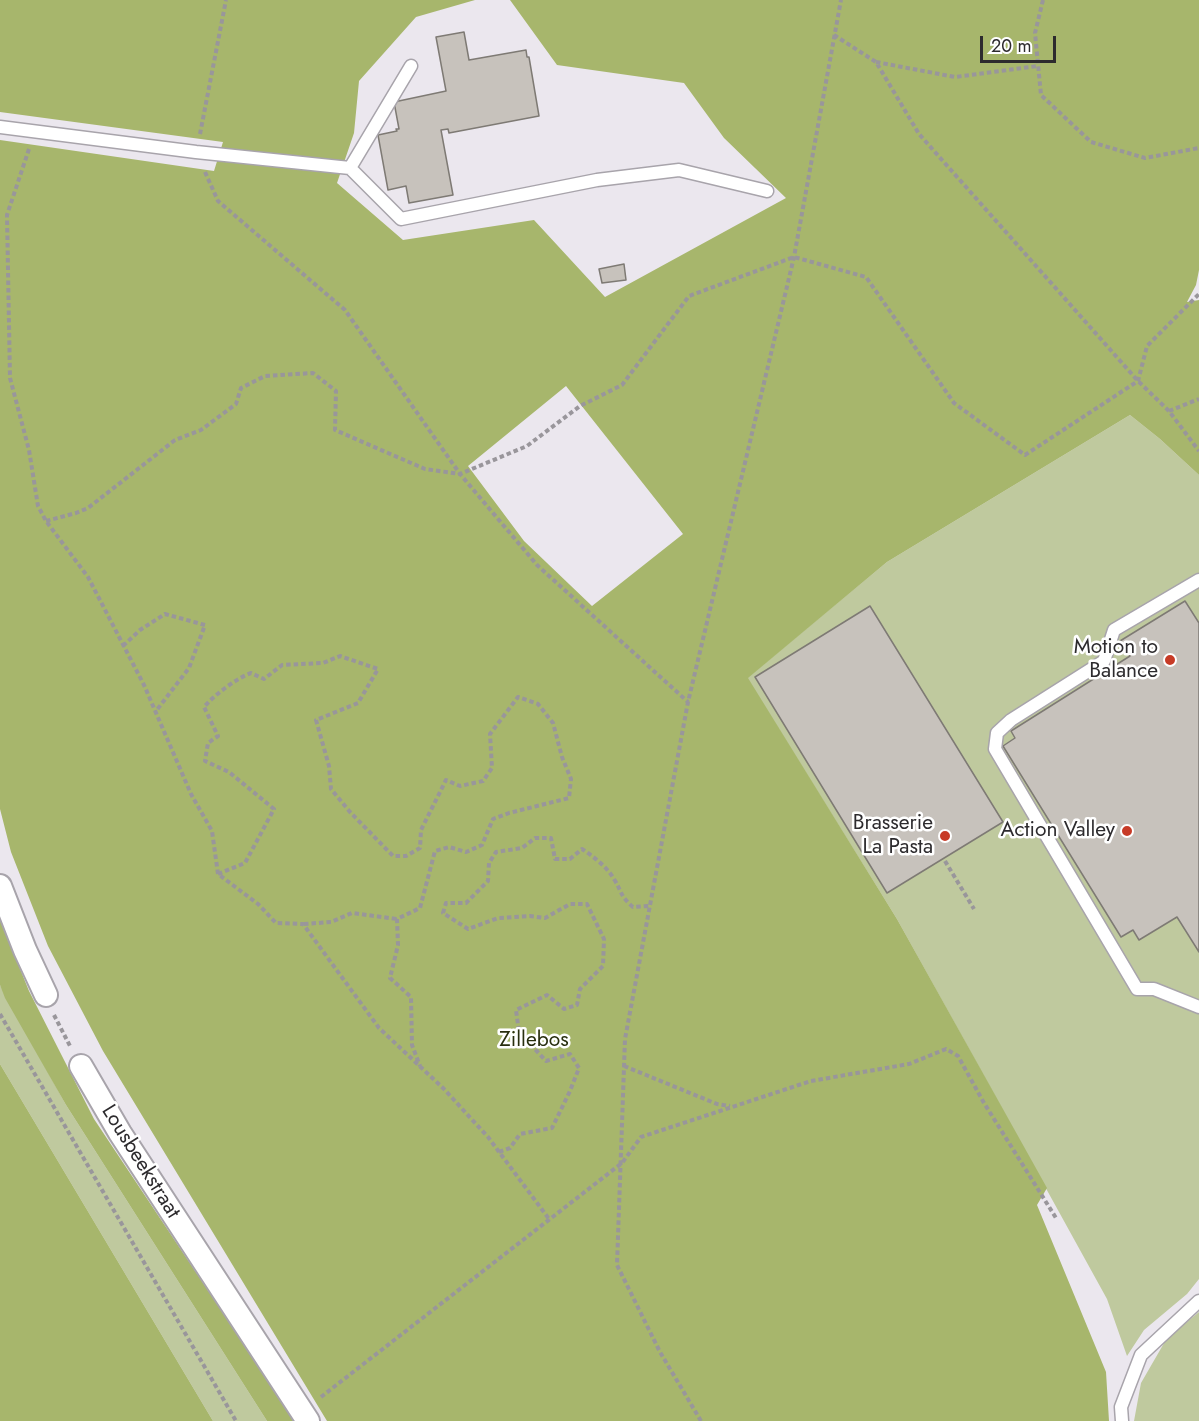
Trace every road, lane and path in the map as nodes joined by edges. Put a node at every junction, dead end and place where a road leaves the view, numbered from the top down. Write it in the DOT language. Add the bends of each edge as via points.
graph roads {
  1 [pos="226,0"];
  2 [pos="842,0"];
  3 [pos="1043,0"];
  4 [pos="834,35"];
  5 [pos="876,62"];
  6 [pos="411,66"];
  7 [pos="1038,66"];
  8 [pos="0,127"];
  9 [pos="35,131"];
  10 [pos="1199,148"];
  11 [pos="196,152"];
  12 [pos="350,168"];
  13 [pos="767,191"];
  14 [pos="794,257"];
  15 [pos="1199,294"];
  16 [pos="1138,381"];
  17 [pos="1199,399"];
  18 [pos="1169,411"];
  19 [pos="1199,451"];
  20 [pos="460,474"];
  21 [pos="45,520"];
  22 [pos="1199,580"];
  23 [pos="123,646"];
  24 [pos="688,702"];
  25 [pos="156,711"];
  26 [pos="945,861"];
  27 [pos="219,874"];
  28 [pos="0,886"];
  29 [pos="650,906"];
  30 [pos="974,909"];
  31 [pos="397,919"];
  32 [pos="303,924"];
  33 [pos="46,995"];
  34 [pos="1199,1007"];
  35 [pos="0,1014"];
  36 [pos="81,1066"];
  37 [pos="420,1066"];
  38 [pos="624,1066"];
  39 [pos="734,1106"];
  40 [pos="499,1152"];
  41 [pos="621,1163"];
  42 [pos="1056,1218"];
  43 [pos="549,1219"];
  44 [pos="1199,1301"];
  45 [pos="305,1416"];
  46 [pos="236,1421"];
  47 [pos="701,1421"];
  48 [pos="1122,1421"];
  1 -- 11 [label="path"];
  2 -- 4 [label="path"];
  3 -- 7 [label="path" via="1035,33"];
  4 -- 5 [label="path"];
  4 -- 14 [label="path"];
  5 -- 7 [label="path" via="956,76"];
  5 -- 16 [label="path" via="919,134"];
  6 -- 12 [label="lane"];
  7 -- 10 [label="path" via="1041,95 1090,142 1144,158"];
  8 -- 9 [label="lane"];
  9 -- 11 [label="lane"];
  9 -- 21 [label="path" via="7,215 10,378 29,450 38,506"];
  11 -- 12 [label="lane"];
  11 -- 20 [label="path" via="218,201 345,310"];
  12 -- 13 [label="lane" via="400,219 597,180 679,170"];
  14 -- 16 [label="path" via="866,277 954,403 1025,455"];
  14 -- 20 [label="path" via="689,296 622,385 580,406 527,446"];
  14 -- 24 [label="path"];
  15 -- 16 [label="path" via="1147,346"];
  16 -- 18 [label="path"];
  17 -- 18 [label="path"];
  18 -- 19 [label="path"];
  20 -- 21 [label="path" via="425,469 335,430 336,391 313,373 265,376 241,388 236,404 201,430 175,440 88,508"];
  20 -- 24 [label="path" via="537,565"];
  21 -- 23 [label="path" via="88,577"];
  22 -- 34 [label="lane" via="1114,630 1104,661 1011,720 997,733 995,749 1137,989 1154,989"];
  23 -- 25 [label="path"];
  23 -- 25 [label="path" via="165,615 205,625 189,668"];
  24 -- 29 [label="path"];
  25 -- 27 [label="path" via="191,794 212,831"];
  26 -- 30 [label="path"];
  27 -- 31 [label="path" via="245,863 274,809 229,772 205,760 208,743 218,736 204,708 212,697 240,677 251,673 264,679 282,665 322,663 340,656 378,669 358,703 316,720 331,789 393,856 406,856 420,848 421,830 446,780 460,786 483,781 492,768 489,734 518,697 538,704 553,723 572,779 569,798 493,819 482,845 466,852 449,848 435,851 420,908"];
  27 -- 32 [label="path" via="258,904 276,924"];
  28 -- 33 [label="street"];
  29 -- 38 [label="path" via="625,1039"];
  29 -- 40 [label="path" via="633,907 622,898 613,877 582,849 570,859 555,859 551,838 535,838 522,848 496,852 489,863 488,881 466,903 446,903 443,913 468,929 498,918 545,918 570,904 587,904 604,939 603,966 580,989 577,1005 564,1009 547,995 516,1010 519,1032 546,1061 570,1054 579,1068 552,1128 520,1134 510,1148"];
  31 -- 32 [label="path" via="352,914 332,922"];
  31 -- 37 [label="path" via="398,945 390,978 411,997 412,1045"];
  32 -- 37 [label="path" via="379,1028"];
  33 -- 36 [label="path"];
  35 -- 46 [label="path"];
  36 -- 45 [label="street, Lousbeekstraat" via="120,1133"];
  37 -- 40 [label="path"];
  38 -- 39 [label="path" via="717,1104"];
  38 -- 41 [label="path"];
  39 -- 41 [label="path" via="641,1137"];
  39 -- 42 [label="path" via="811,1081 909,1064 946,1049 958,1056"];
  40 -- 43 [label="path"];
  41 -- 43 [label="path"];
  41 -- 47 [label="path" via="617,1265 660,1352"];
  43 -- 45 [label="path"];
  44 -- 48 [label="lane" via="1141,1355 1121,1407"];
}
